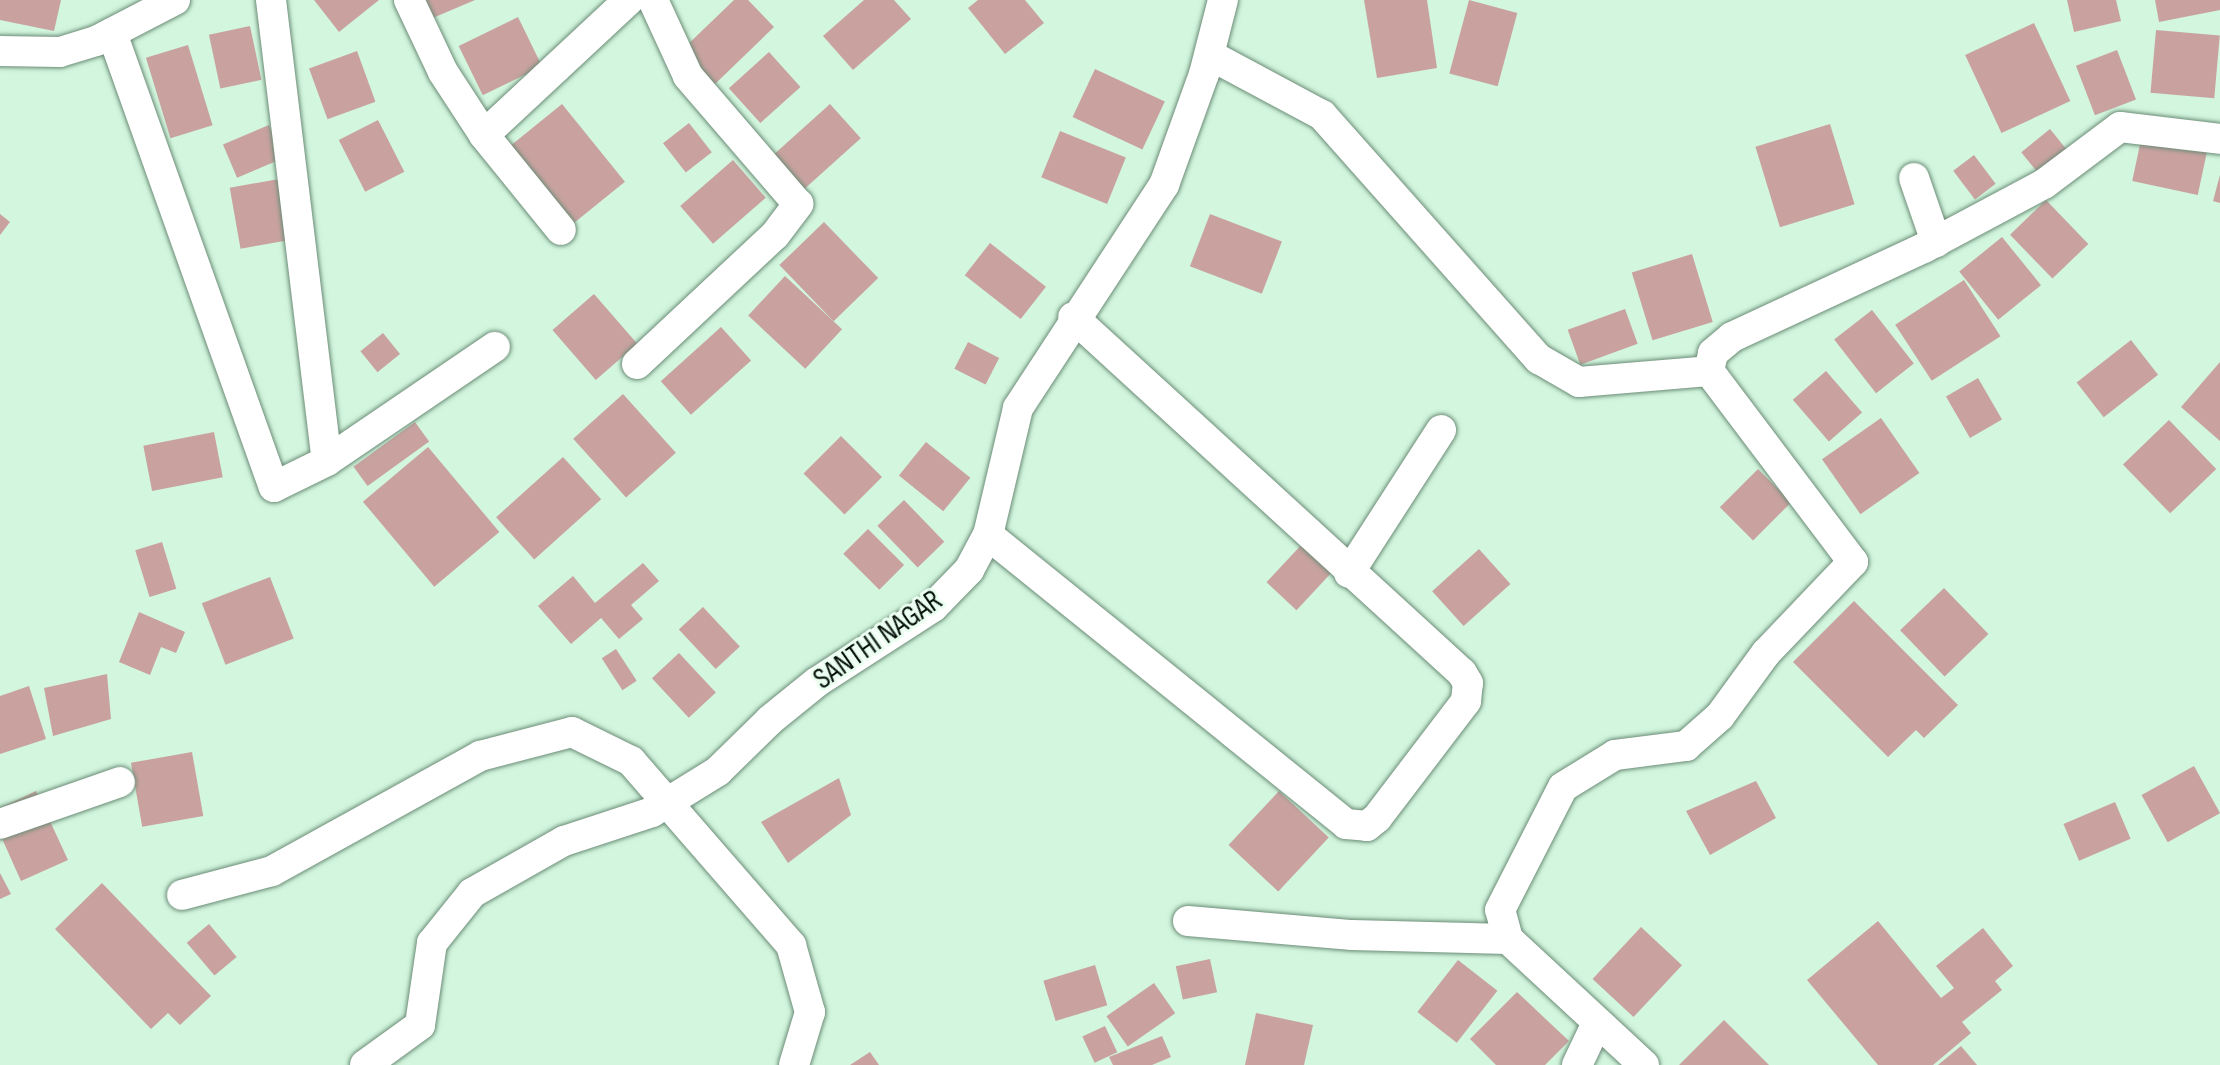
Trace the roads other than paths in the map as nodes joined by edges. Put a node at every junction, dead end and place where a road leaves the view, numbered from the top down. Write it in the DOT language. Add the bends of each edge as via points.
graph roads {
  1 [pos="175,0"];
  2 [pos="271,0"];
  3 [pos="409,0"];
  4 [pos="629,0"];
  5 [pos="653,0"];
  6 [pos="1223,0"];
  7 [pos="112,33"];
  8 [pos="0,51"];
  9 [pos="1210,55"];
  10 [pos="484,135"];
  11 [pos="2220,139"];
  12 [pos="1914,178"];
  13 [pos="561,230"];
  14 [pos="1936,242"];
  15 [pos="1073,317"];
  16 [pos="495,347"];
  17 [pos="637,364"];
  18 [pos="1709,371"];
  19 [pos="1441,430"];
  20 [pos="327,461"];
  21 [pos="988,535"];
  22 [pos="1349,573"];
  23 [pos="120,782"];
  24 [pos="670,801"];
  25 [pos="0,824"];
  26 [pos="182,895"];
  27 [pos="1188,921"];
  28 [pos="1508,939"];
  29 [pos="1597,1023"];
  30 [pos="365,1065"];
  31 [pos="794,1065"];
  32 [pos="1577,1065"];
  33 [pos="1644,1065"];
  1 -- 7 [label="street"];
  2 -- 20 [label="street"];
  3 -- 10 [label="street" via="443,72"];
  4 -- 10 [label="street"];
  5 -- 17 [label="street" via="688,76 798,204 775,235"];
  6 -- 9 [label="street, SANTHI NAGAR"];
  7 -- 8 [label="street" via="60,52"];
  7 -- 20 [label="street" via="274,487"];
  9 -- 15 [label="street, SANTHI NAGAR" via="1164,185"];
  9 -- 18 [label="street" via="1322,115 1539,359 1579,382"];
  10 -- 13 [label="street"];
  11 -- 14 [label="street" via="2120,127 2044,184"];
  12 -- 14 [label="street"];
  14 -- 18 [label="street" via="1732,337 1713,353"];
  15 -- 21 [label="street, SANTHI NAGAR" via="1018,408"];
  15 -- 22 [label="street"];
  16 -- 20 [label="street"];
  18 -- 28 [label="street" via="1853,562 1766,653 1720,716 1686,746 1615,755 1563,787 1500,910"];
  19 -- 22 [label="street"];
  21 -- 22 [label="street" via="1356,828 1377,818 1469,692 1462,673"];
  21 -- 24 [label="street, SANTHI NAGAR" via="969,570 933,607 817,682 718,771"];
  23 -- 25 [label="street"];
  24 -- 26 [label="street" via="631,761 572,732 480,756 272,871"];
  24 -- 30 [label="street, SANTHI NAGAR" via="564,841 472,893 432,943 420,1025"];
  24 -- 31 [label="street" via="791,945 810,1012"];
  27 -- 28 [label="street" via="1352,935"];
  28 -- 29 [label="street"];
  29 -- 32 [label="street"];
  29 -- 33 [label="street"];
}
